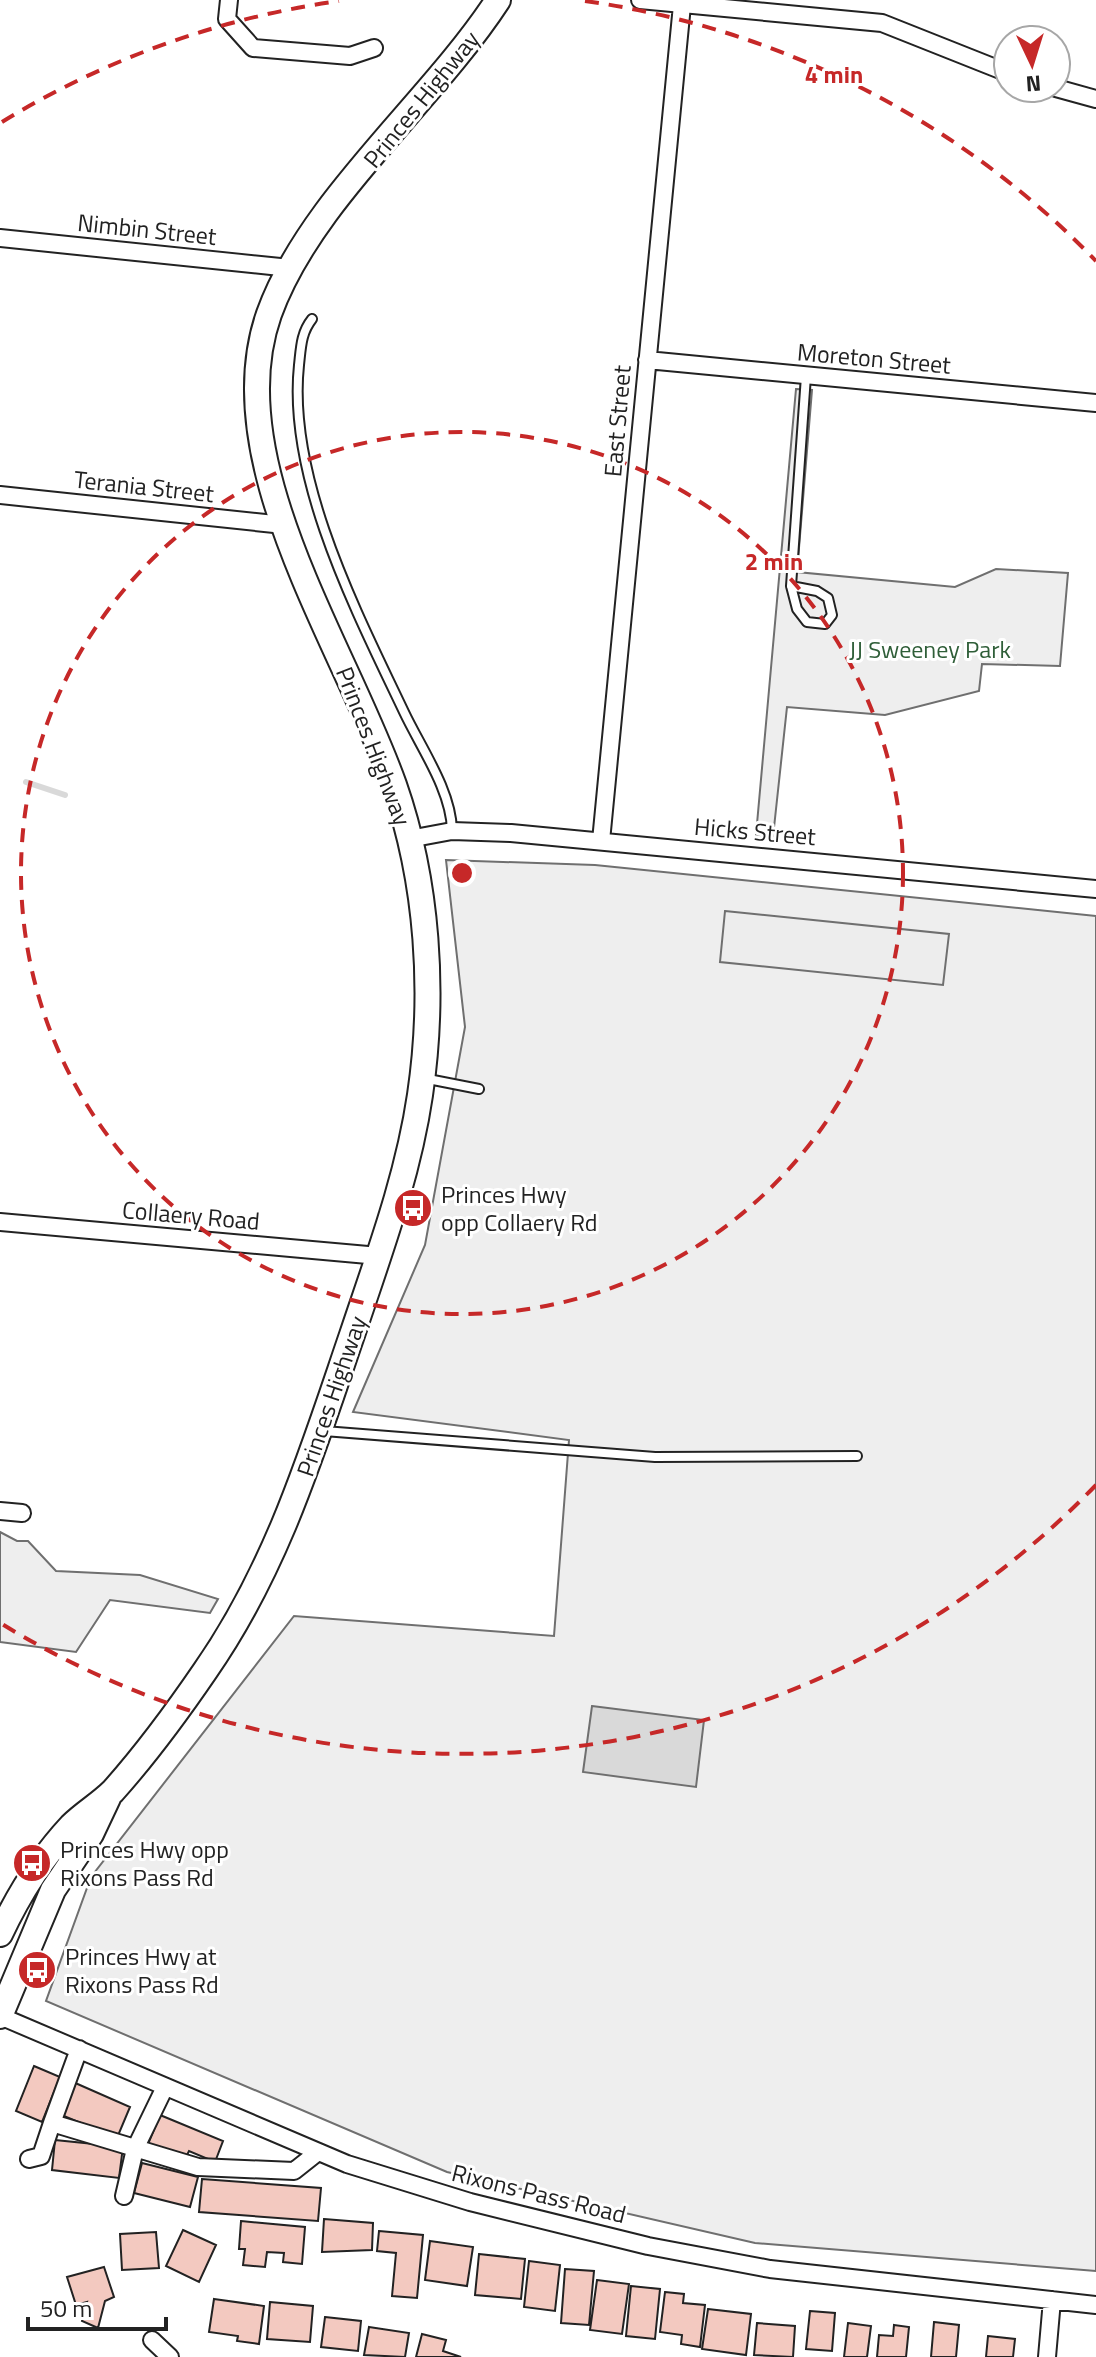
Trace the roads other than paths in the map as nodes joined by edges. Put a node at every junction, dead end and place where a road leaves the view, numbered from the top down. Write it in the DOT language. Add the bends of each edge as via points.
graph roads {
  1 [pos="229,0"];
  2 [pos="498,0"];
  3 [pos="640,0"];
  4 [pos="682,5"];
  5 [pos="374,48"];
  6 [pos="992,67"];
  7 [pos="1072,92"];
  8 [pos="1096,99"];
  9 [pos="0,238"];
  10 [pos="290,268"];
  11 [pos="312,319"];
  12 [pos="647,360"];
  13 [pos="806,376"];
  14 [pos="1096,403"];
  15 [pos="0,495"];
  16 [pos="284,525"];
  17 [pos="791,586"];
  18 [pos="452,831"];
  19 [pos="409,839"];
  20 [pos="601,841"];
  21 [pos="1096,889"];
  22 [pos="422,1078"];
  23 [pos="479,1089"];
  24 [pos="0,1222"];
  25 [pos="379,1256"];
  26 [pos="320,1430"];
  27 [pos="857,1456"];
  28 [pos="0,1511"];
  29 [pos="22,1513"];
  30 [pos="109,1796"];
  31 [pos="0,1934"];
  32 [pos="0,2016"];
  33 [pos="79,2049"];
  34 [pos="165,2087"];
  35 [pos="52,2123"];
  36 [pos="135,2149"];
  37 [pos="318,2152"];
  38 [pos="29,2159"];
  39 [pos="124,2196"];
  40 [pos="1052,2300"];
  41 [pos="1096,2305"];
  42 [pos="152,2340"];
  43 [pos="170,2357"];
  44 [pos="1047,2357"];
  1 -- 5 [label="street" via="227,19 253,48 350,56"];
  2 -- 10 [label="main road, Princes Highway" via="444,74 334,204"];
  3 -- 4 [label="street"];
  4 -- 6 [label="street" via="882,23"];
  4 -- 12 [label="street, East Street"];
  7 -- 8 [label="street"];
  9 -- 10 [label="street, Nimbin Street"];
  10 -- 16 [label="main road, Princes Highway" via="264,331 256,388 261,448"];
  11 -- 18 [label="lane" via="301,340 297,417 314,496 345,578 451,811"];
  12 -- 13 [label="street, Moreton Street"];
  12 -- 20 [label="street, East Street"];
  13 -- 14 [label="street, Moreton Street"];
  13 -- 17 [label="lane"];
  15 -- 16 [label="street, Terania Street"];
  16 -- 19 [label="main road, Princes Highway" via="377,742"];
  17 -- 17 [label="lane" via="807,622 825,624 832,615 828,598"];
  18 -- 19 [label="street, Hicks Street"];
  18 -- 20 [label="street, Hicks Street"];
  19 -- 22 [label="main road, Princes Highway" via="427,977"];
  20 -- 21 [label="street, Hicks Street"];
  22 -- 23 [label="lane"];
  22 -- 25 [label="main road, Princes Highway" via="412,1137"];
  24 -- 25 [label="street, Collaery Road"];
  25 -- 26 [label="main road, Princes Highway"];
  26 -- 27 [label="lane" via="655,1457"];
  26 -- 30 [label="main road, Princes Highway" via="286,1525 241,1614 207,1669"];
  28 -- 29 [label="street"];
  30 -- 31 [label="main road, Princes Highway" via="58,1841"];
  30 -- 32 [label="main road, Princes Highway" via="53,1890"];
  32 -- 33 [label="street, Rixons Pass Road"];
  33 -- 34 [label="street, Rixons Pass Road"];
  33 -- 35 [label="street"];
  34 -- 36 [label="street"];
  34 -- 37 [label="street, Rixons Pass Road"];
  35 -- 36 [label="street"];
  35 -- 38 [label="street" via="41,2156"];
  36 -- 37 [label="street" via="198,2167 294,2171"];
  36 -- 39 [label="street"];
  37 -- 40 [label="street, Rixons Pass Road" via="470,2202 648,2246 770,2269"];
  40 -- 41 [label="street, Rixons Pass Road"];
  40 -- 44 [label="street"];
  42 -- 43 [label="street"];
}
